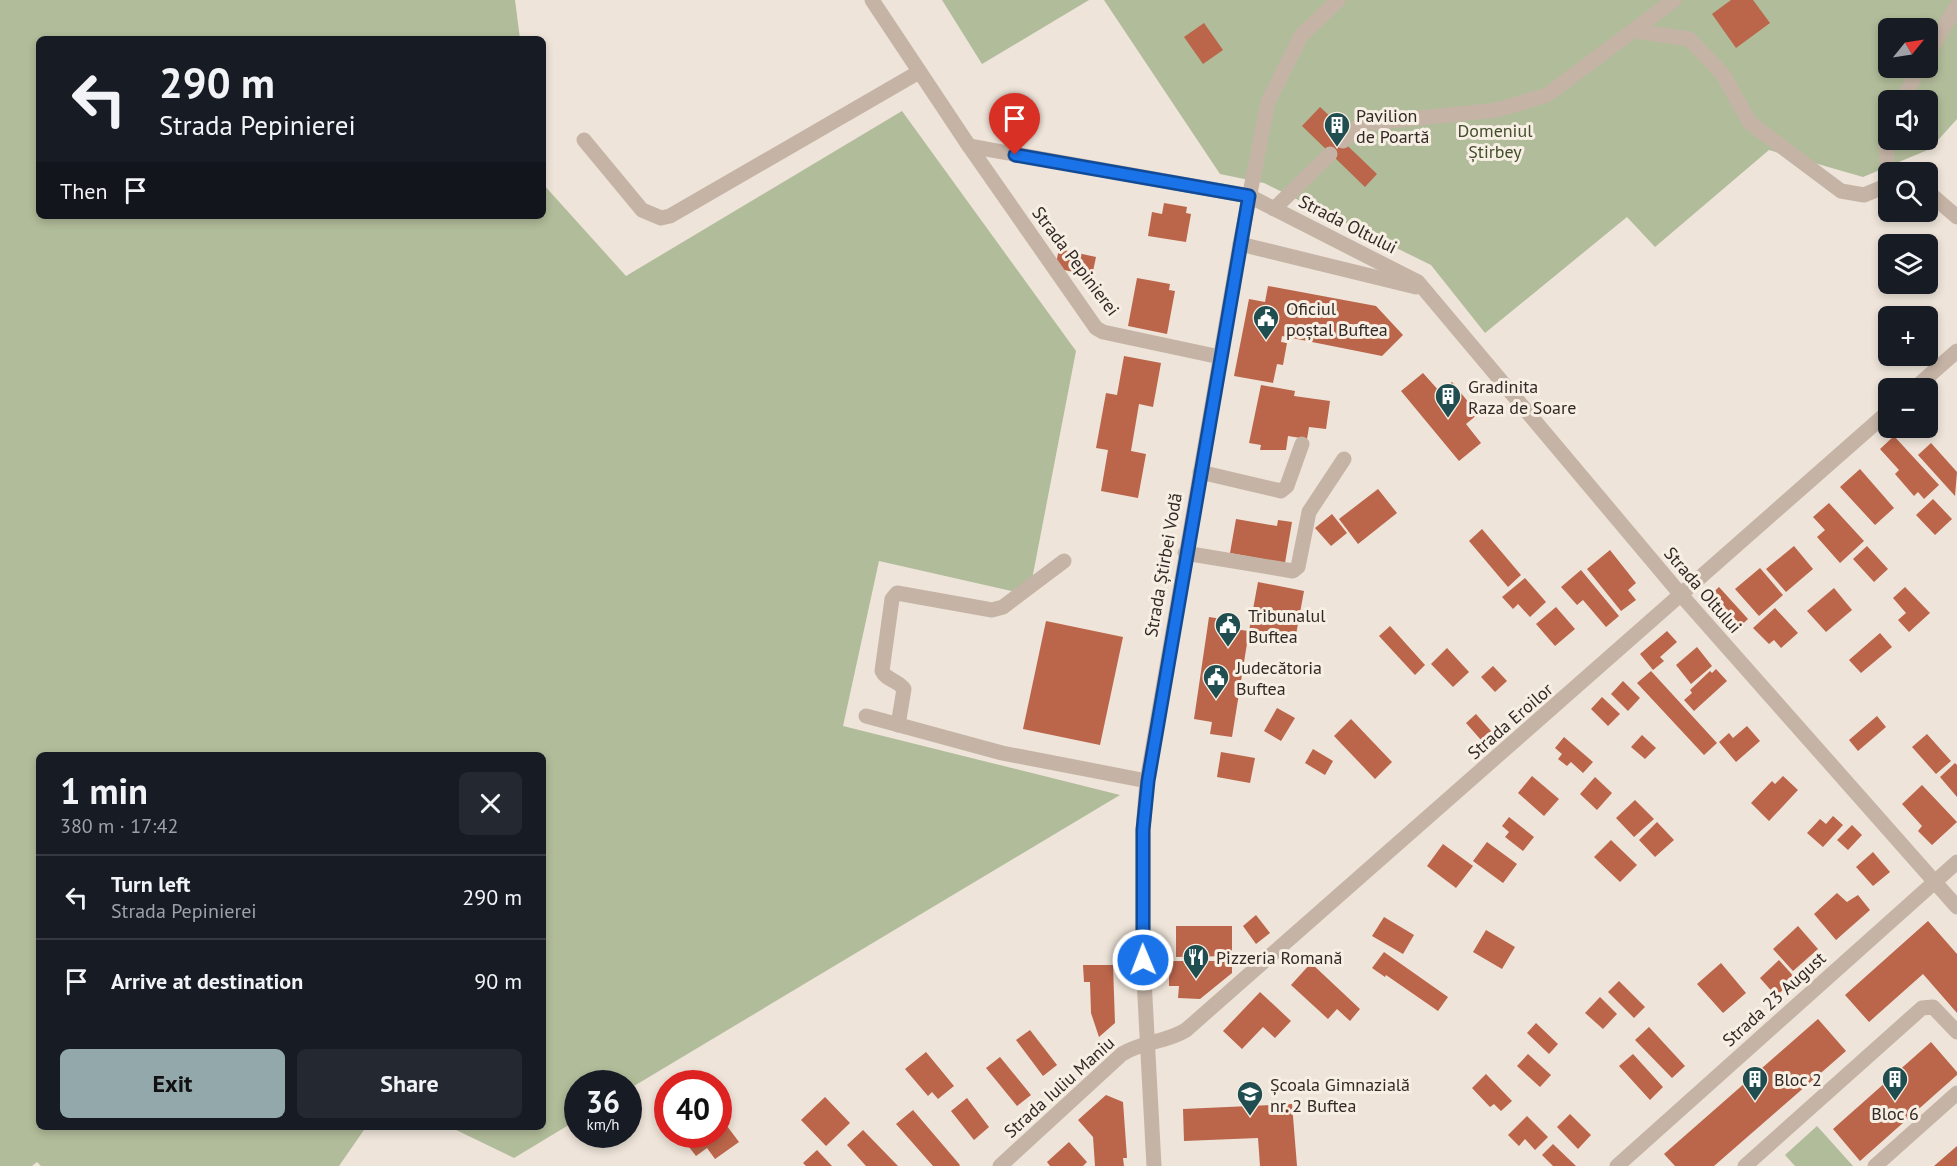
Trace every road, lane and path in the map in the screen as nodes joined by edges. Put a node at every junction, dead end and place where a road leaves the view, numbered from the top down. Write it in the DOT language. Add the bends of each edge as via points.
graph roads {
  1 [pos="872,0"];
  2 [pos="1338,0"];
  3 [pos="1674,0"];
  4 [pos="1957,6"];
  5 [pos="1636,31"];
  6 [pos="1938,37"];
  7 [pos="919,72"];
  8 [pos="584,140"];
  9 [pos="1343,141"];
  10 [pos="969,146"];
  11 [pos="1330,154"];
  12 [pos="1878,189"];
  13 [pos="1249,196"];
  14 [pos="1938,201"];
  15 [pos="1274,209"];
  16 [pos="1957,217"];
  17 [pos="1240,244"];
  18 [pos="1427,291"];
  19 [pos="1957,351"];
  20 [pos="1220,357"];
  21 [pos="1926,378"];
  22 [pos="1878,421"];
  23 [pos="1302,444"];
  24 [pos="1344,459"];
  25 [pos="1200,472"];
  26 [pos="1185,553"];
  27 [pos="1064,561"];
  28 [pos="1682,596"];
  29 [pos="866,716"];
  30 [pos="898,725"];
  31 [pos="1148,781"];
  32 [pos="1957,862"];
  33 [pos="1934,882"];
  34 [pos="1957,907"];
  35 [pos="1957,1032"];
  36 [pos="1146,1042"];
  37 [pos="1957,1093"];
  38 [pos="1000,1166"];
  39 [pos="1154,1166"];
  40 [pos="1617,1166"];
  41 [pos="1744,1166"];
  42 [pos="1875,1166"];
  1 -- 7 [label="street, Strada Pepinierei"];
  2 -- 13 [label="street, Strada Știrbei Vodă" via="1301,36 1277,80 1268,102"];
  3 -- 5 [label="street"];
  4 -- 6 [label="street"];
  5 -- 9 [label="street" via="1547,95 1497,110 1361,124"];
  5 -- 12 [label="street" via="1689,39 1722,73 1749,123 1841,191 1864,195"];
  7 -- 8 [label="street" via="661,218 642,210"];
  7 -- 10 [label="street, Strada Pepinierei"];
  10 -- 13 [label="street"];
  10 -- 20 [label="street, Strada Pepinierei" via="1096,328"];
  11 -- 15 [label="street"];
  13 -- 15 [label="street, Strada Oltului"];
  13 -- 17 [label="street, Strada Știrbei Vodă"];
  14 -- 16 [label="street"];
  15 -- 18 [label="street, Strada Oltului" via="1411,278"];
  17 -- 18 [label="street, Strada Oltului"];
  17 -- 20 [label="street, Strada Știrbei Vodă"];
  18 -- 28 [label="street, Strada Oltului"];
  19 -- 21 [label="street"];
  20 -- 25 [label="street, Strada Știrbei Vodă"];
  22 -- 28 [label="street, Strada Eroilor"];
  23 -- 25 [label="street" via="1287,486 1281,491"];
  24 -- 26 [label="street" via="1309,512 1298,567 1293,571"];
  25 -- 26 [label="street, Strada Știrbei Vodă"];
  26 -- 31 [label="street, Strada Știrbei Vodă"];
  27 -- 30 [label="street" via="1003,607 992,610 897,593 892,599 882,670 904,689"];
  28 -- 33 [label="street, Strada Oltului"];
  28 -- 36 [label="street, Strada Eroilor" via="1186,1030 1161,1041"];
  29 -- 30 [label="street"];
  30 -- 31 [label="street" via="1002,753"];
  31 -- 36 [label="street, Strada Știrbei Vodă" via="1142,887"];
  32 -- 33 [label="street, Strada 23 August"];
  33 -- 34 [label="street, Strada Oltului"];
  33 -- 40 [label="street, Strada 23 August"];
  35 -- 41 [label="street" via="1933,1007 1922,1008"];
  36 -- 38 [label="street, Strada Iuliu Maniu" via="1122,1054"];
  36 -- 39 [label="street, Strada Știrbei Vodă"];
  37 -- 42 [label="street"];
}
